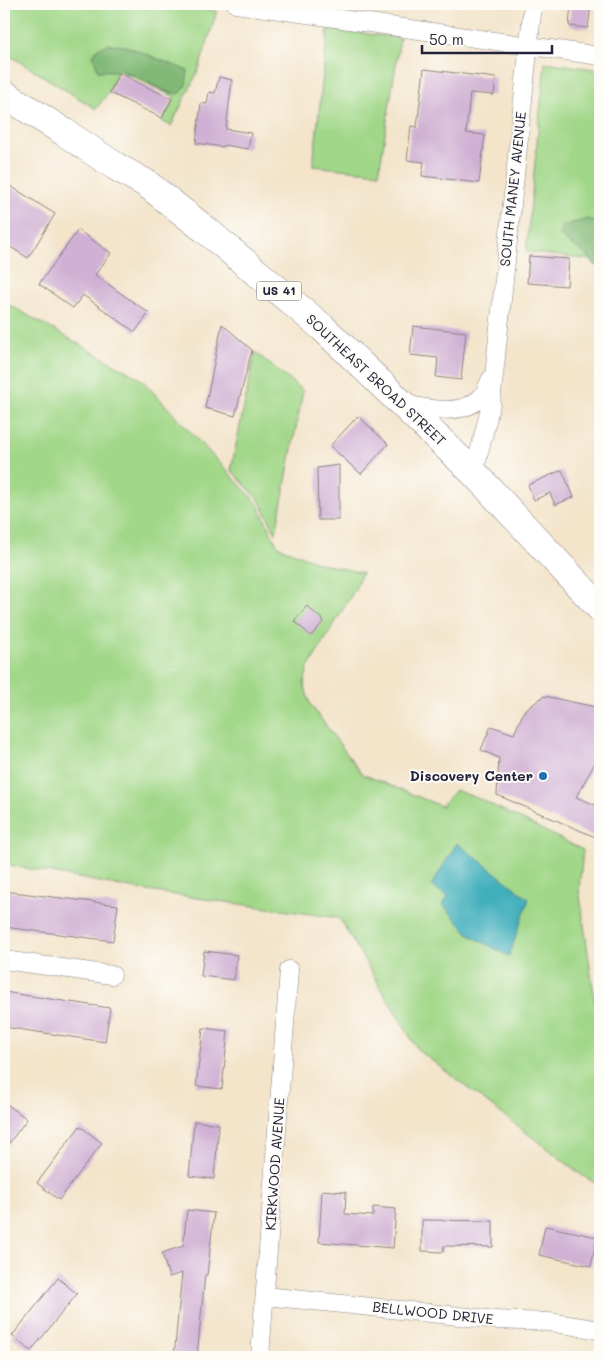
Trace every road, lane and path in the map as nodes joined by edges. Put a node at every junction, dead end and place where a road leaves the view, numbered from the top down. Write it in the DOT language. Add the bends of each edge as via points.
graph roads {
  1 [pos="236,4"];
  2 [pos="533,4"];
  3 [pos="528,45"];
  4 [pos="600,56"];
  5 [pos="4,94"];
  6 [pos="494,374"];
  7 [pos="402,404"];
  8 [pos="474,473"];
  9 [pos="600,608"];
  10 [pos="4,960"];
  11 [pos="289,970"];
  12 [pos="112,975"];
  13 [pos="265,1296"];
  14 [pos="600,1330"];
  15 [pos="260,1357"];
  1 -- 3 [label="street"];
  2 -- 3 [label="street, SOUTH MANEY AVENUE"];
  3 -- 4 [label="street"];
  3 -- 6 [label="street, SOUTH MANEY AVENUE"];
  5 -- 7 [label="main road, SOUTHEAST BROAD STREET / US 41" via="147,184 323,328"];
  6 -- 7 [label="street, SOUTH MANEY AVENUE" via="482,396 470,406 439,410"];
  6 -- 8 [label="street, SOUTH MANEY AVENUE" via="491,404"];
  7 -- 8 [label="main road, SOUTHEAST BROAD STREET / US 41"];
  8 -- 9 [label="main road, SOUTHEAST BROAD STREET / US 41"];
  10 -- 12 [label="street"];
  11 -- 13 [label="street, KIRKWOOD AVENUE"];
  13 -- 14 [label="street, BELLWOOD DRIVE" via="497,1320 549,1322"];
  13 -- 15 [label="street, KIRKWOOD AVENUE"];
}
